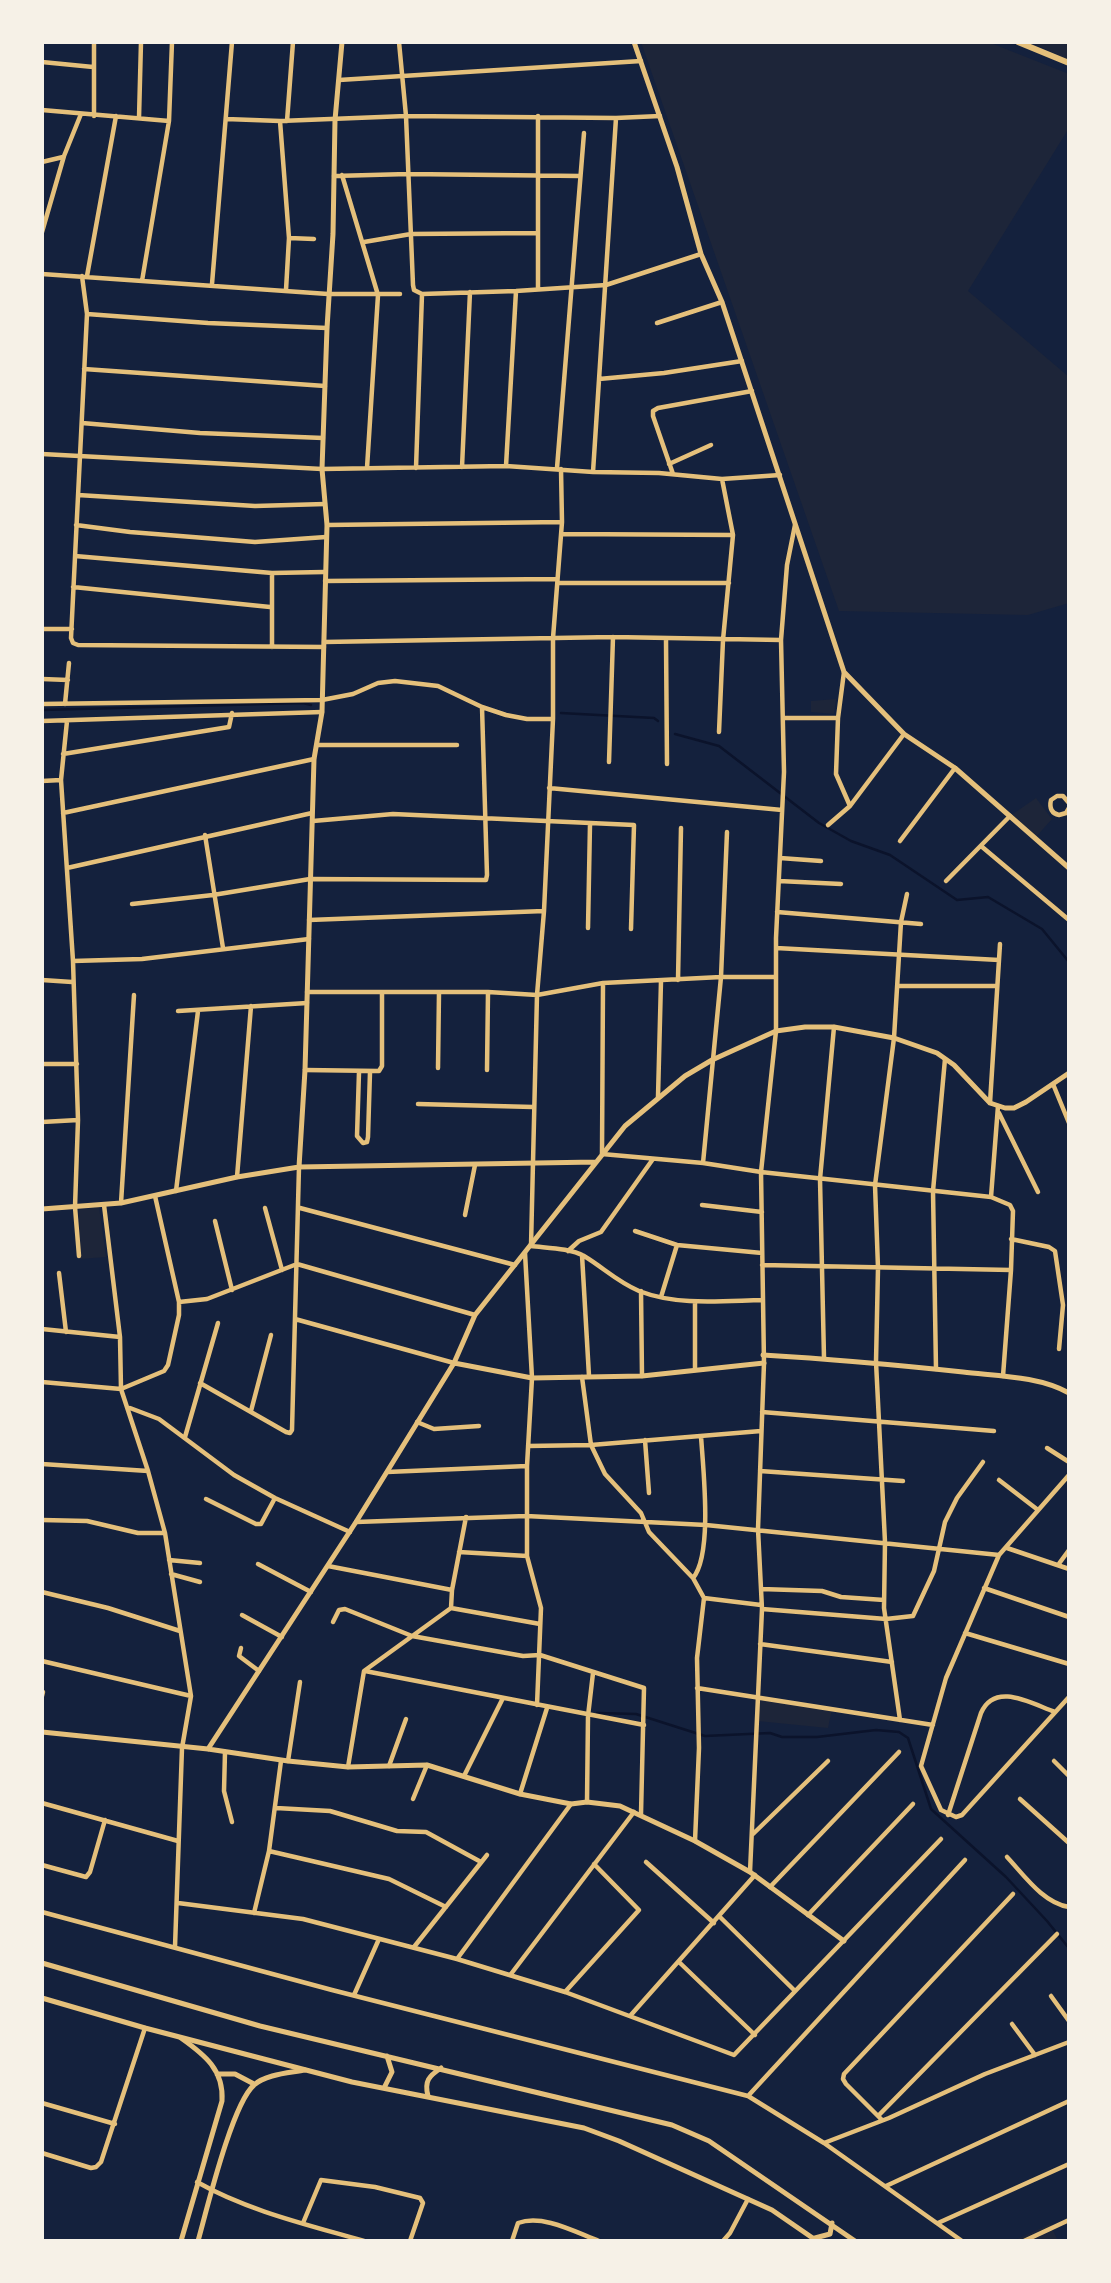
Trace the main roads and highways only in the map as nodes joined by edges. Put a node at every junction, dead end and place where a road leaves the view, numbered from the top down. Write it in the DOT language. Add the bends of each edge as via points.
graph roads {
  1 [pos="1018,42"];
  2 [pos="1069,64"];
  1 -- 2 [label="main road"];
}
